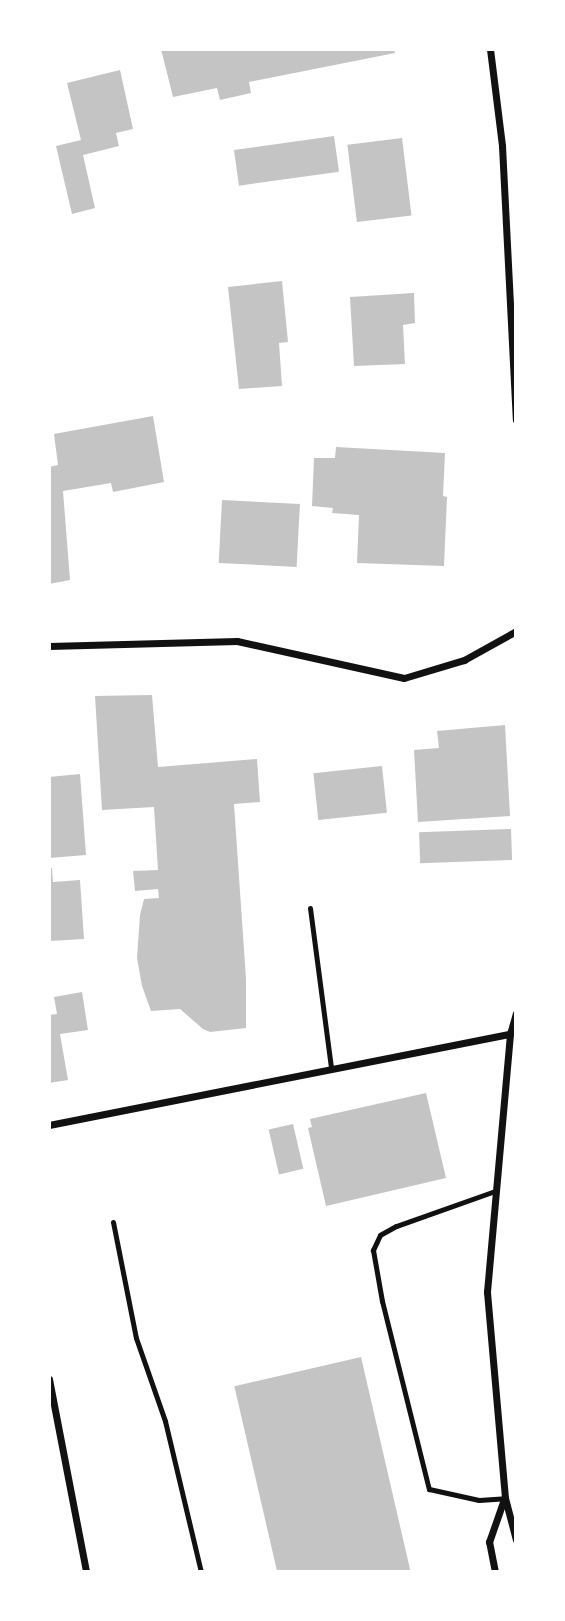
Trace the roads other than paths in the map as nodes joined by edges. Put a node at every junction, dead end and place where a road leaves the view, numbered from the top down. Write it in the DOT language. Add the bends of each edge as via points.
graph roads {
  1 [pos="490,49"];
  2 [pos="516,420"];
  3 [pos="516,631"];
  4 [pos="49,646"];
  5 [pos="310,908"];
  6 [pos="516,1013"];
  7 [pos="510,1034"];
  8 [pos="331,1068"];
  9 [pos="49,1125"];
  10 [pos="495,1191"];
  11 [pos="113,1222"];
  12 [pos="49,1379"];
  13 [pos="505,1498"];
  14 [pos="516,1539"];
  15 [pos="86,1572"];
  16 [pos="201,1572"];
  17 [pos="495,1572"];
  1 -- 2 [label="street" via="502,146"];
  3 -- 4 [label="street" via="464,660 404,677 237,641"];
  5 -- 8 [label="lane"];
  6 -- 7 [label="street"];
  7 -- 8 [label="street"];
  7 -- 10 [label="street"];
  8 -- 9 [label="street"];
  10 -- 13 [label="street" via="487,1292"];
  10 -- 13 [label="lane" via="396,1226 380,1235 373,1250 429,1489 479,1500"];
  11 -- 16 [label="lane" via="136,1338 165,1421"];
  12 -- 15 [label="street"];
  13 -- 14 [label="street"];
  13 -- 17 [label="street" via="489,1542"];
}
